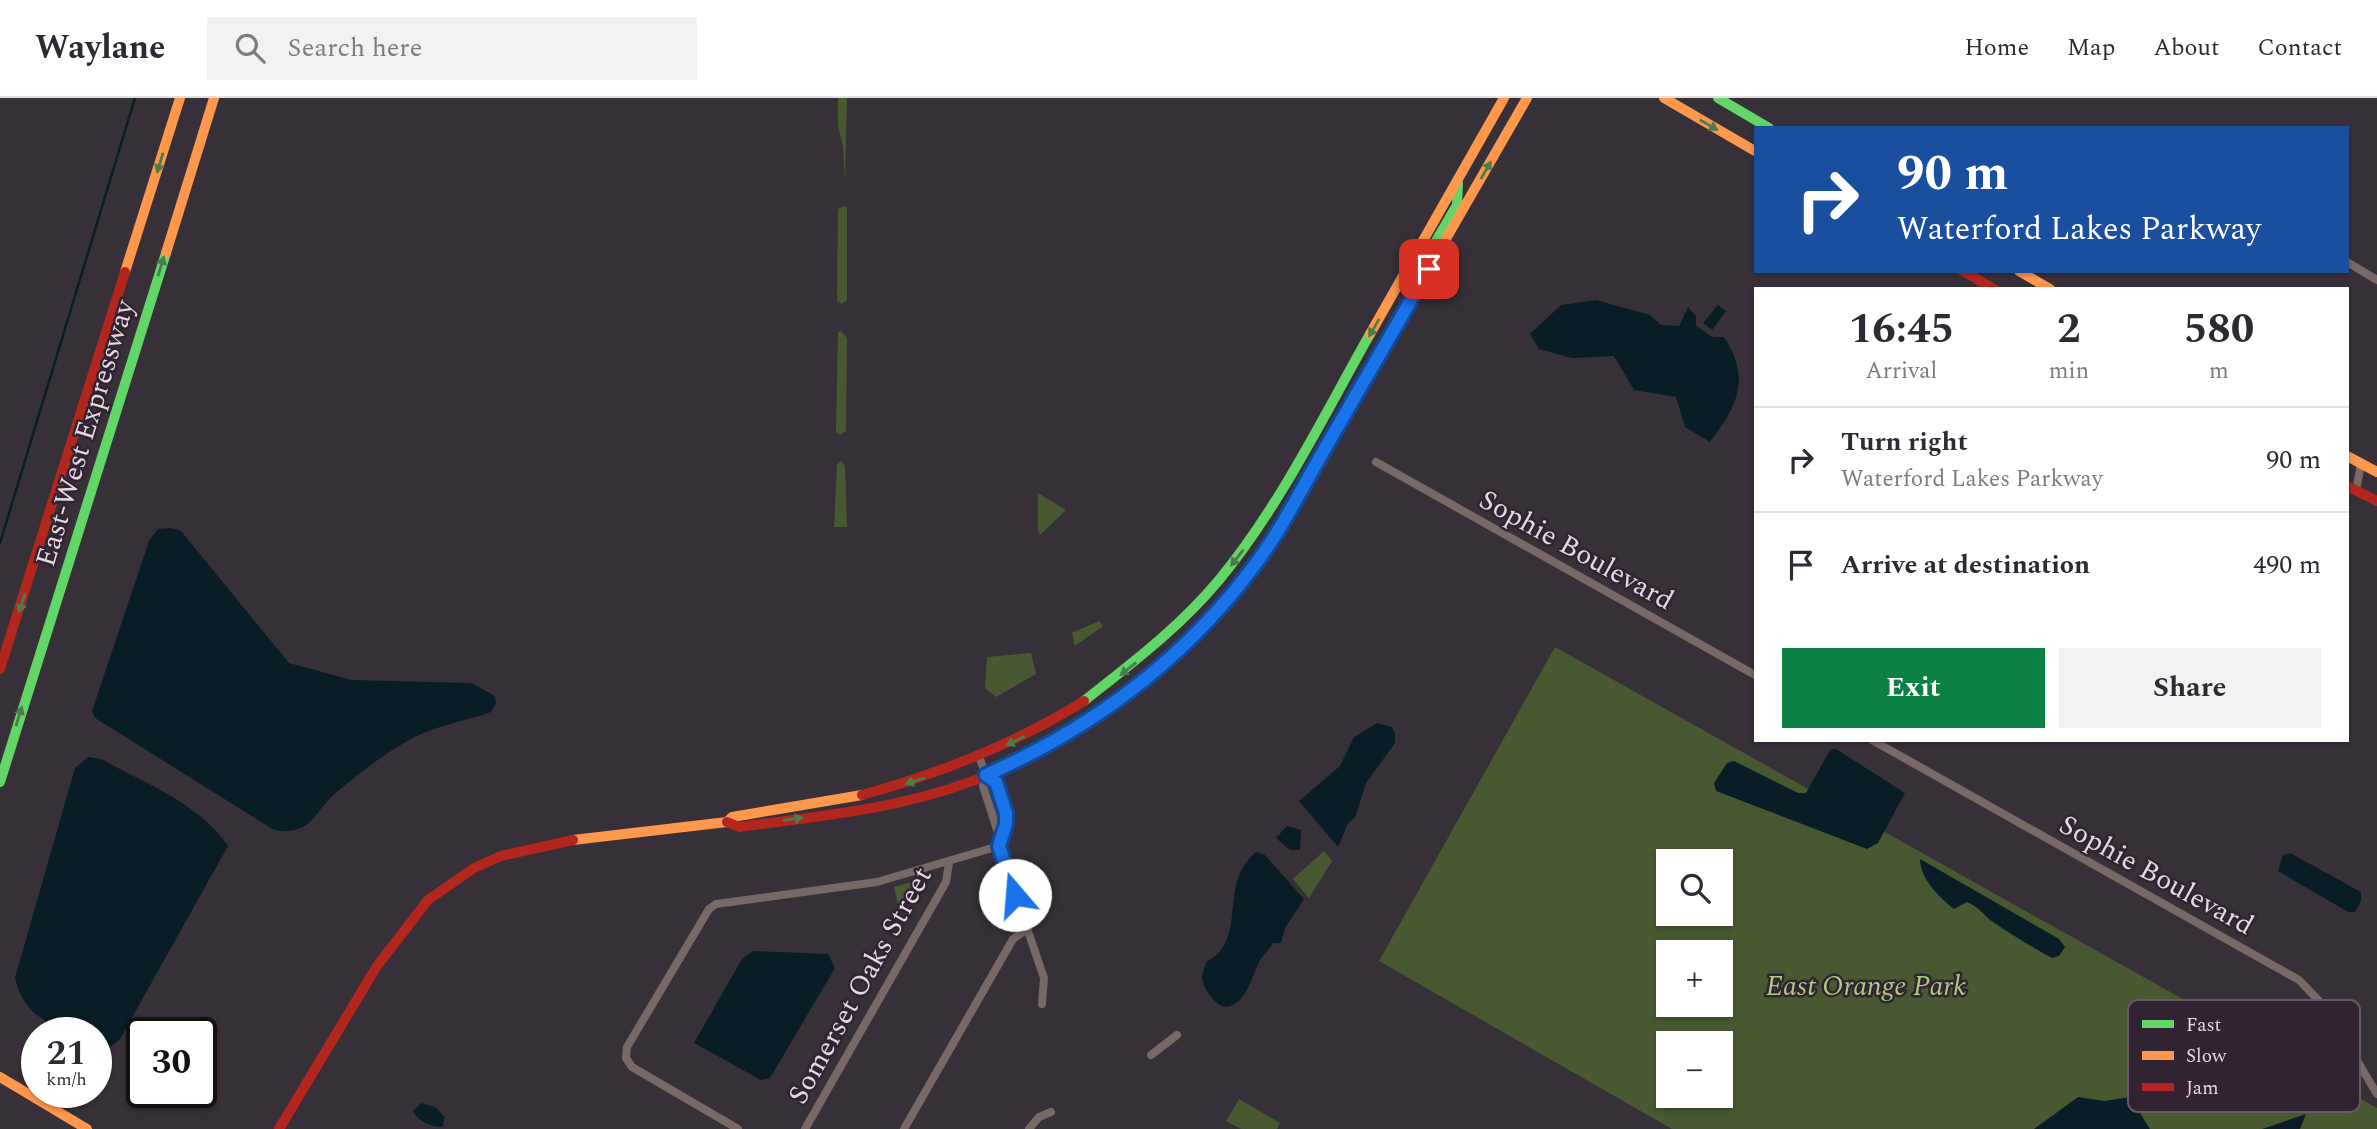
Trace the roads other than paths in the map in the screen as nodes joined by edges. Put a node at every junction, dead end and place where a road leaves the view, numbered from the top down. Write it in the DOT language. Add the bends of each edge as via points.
graph roads {
  1 [pos="180,98"];
  2 [pos="214,98"];
  3 [pos="1504,98"];
  4 [pos="1527,98"];
  5 [pos="1664,98"];
  6 [pos="1718,98"];
  7 [pos="1766,126"];
  8 [pos="1754,150"];
  9 [pos="1458,181"];
  10 [pos="2349,263"];
  11 [pos="1966,273"];
  12 [pos="2022,273"];
  13 [pos="2377,280"];
  14 [pos="1991,287"];
  15 [pos="2044,287"];
  16 [pos="1418,289"];
  17 [pos="2349,457"];
  18 [pos="1376,462"];
  19 [pos="2361,464"];
  20 [pos="2377,472"];
  21 [pos="2351,488"];
  22 [pos="2377,501"];
  23 [pos="1179,624"];
  24 [pos="1191,638"];
  25 [pos="0,669"];
  26 [pos="1754,674"];
  27 [pos="1876,742"];
  28 [pos="979,757"];
  29 [pos="986,775"];
  30 [pos="0,782"];
  31 [pos="727,822"];
  32 [pos="1000,843"];
  33 [pos="949,863"];
  34 [pos="1027,929"];
  35 [pos="2319,1000"];
  36 [pos="1042,1004"];
  37 [pos="1177,1035"];
  38 [pos="1151,1055"];
  39 [pos="2360,1066"];
  40 [pos="0,1077"];
  41 [pos="2377,1094"];
  42 [pos="1051,1112"];
  43 [pos="88,1129"];
  44 [pos="279,1129"];
  45 [pos="738,1129"];
  46 [pos="805,1129"];
  47 [pos="904,1129"];
  48 [pos="1029,1129"];
  1 -- 25 [label="main road, East-West Expressway, one-way"];
  30 -- 2 [label="main road, East-West Expressway, one-way"];
  3 -- 9 [label="main road"];
  16 -- 4 [label="main road, one-way"];
  5 -- 8 [label="main road, one-way"];
  6 -- 7 [label="main road"];
  9 -- 16 [label="main road" via="1457,205 1418,272"];
  9 -- 23 [label="main road, one-way" via="1271,509 1230,566"];
  10 -- 13 [label="street"];
  11 -- 14 [label="main road"];
  12 -- 15 [label="main road"];
  16 -- 24 [label="main road" via="1273,538"];
  17 -- 19 [label="main road"];
  18 -- 26 [label="street, Sophie Boulevard"];
  19 -- 20 [label="main road"];
  19 -- 21 [label="street"];
  21 -- 22 [label="main road"];
  23 -- 24 [label="street"];
  23 -- 28 [label="main road, one-way" via="1084,701"];
  24 -- 29 [label="main road" via="1097,715"];
  27 -- 35 [label="street, Sophie Boulevard" via="2300,980"];
  28 -- 29 [label="street"];
  28 -- 31 [label="main road, one-way" via="880,791 732,817"];
  31 -- 29 [label="main road, one-way" via="739,827 895,804"];
  29 -- 32 [label="street" via="983,786"];
  29 -- 32 [label="street" via="996,782 1006,813"];
  31 -- 44 [label="main road" via="520,850 450,881 395,935"];
  32 -- 33 [label="street"];
  32 -- 34 [label="street"];
  33 -- 45 [label="street" via="864,884 716,904 706,912 627,1047 626,1058 632,1067"];
  33 -- 46 [label="street, Somerset Oaks Street" via="946,882"];
  34 -- 36 [label="street" via="1045,984"];
  34 -- 47 [label="street" via="1013,939"];
  37 -- 38 [label="street"];
  39 -- 41 [label="street, Sophie Boulevard"];
  40 -- 43 [label="main road"];
  42 -- 48 [label="street"];
}
